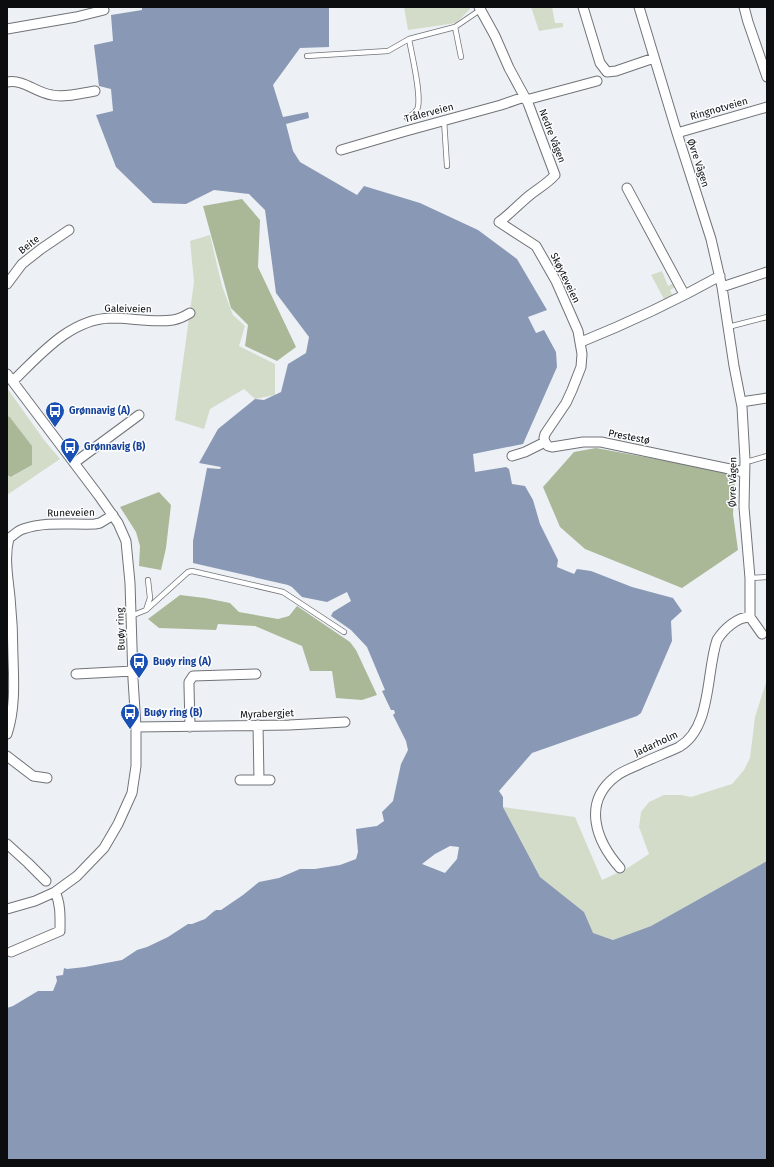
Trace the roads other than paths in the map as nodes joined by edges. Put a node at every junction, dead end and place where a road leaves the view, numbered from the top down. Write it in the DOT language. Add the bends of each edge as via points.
graph roads {
  1 [pos="583,7"];
  2 [pos="638,7"];
  3 [pos="744,7"];
  4 [pos="479,8"];
  5 [pos="104,10"];
  6 [pos="455,27"];
  7 [pos="7,29"];
  8 [pos="409,39"];
  9 [pos="307,56"];
  10 [pos="460,57"];
  11 [pos="654,58"];
  12 [pos="767,77"];
  13 [pos="597,81"];
  14 [pos="7,82"];
  15 [pos="95,91"];
  16 [pos="525,98"];
  17 [pos="767,107"];
  18 [pos="407,118"];
  19 [pos="444,120"];
  20 [pos="677,133"];
  21 [pos="341,150"];
  22 [pos="447,166"];
  23 [pos="627,188"];
  24 [pos="514,210"];
  25 [pos="69,230"];
  26 [pos="767,272"];
  27 [pos="720,276"];
  28 [pos="7,284"];
  29 [pos="722,287"];
  30 [pos="684,294"];
  31 [pos="190,313"];
  32 [pos="767,317"];
  33 [pos="728,327"];
  34 [pos="580,342"];
  35 [pos="10,378"];
  36 [pos="767,398"];
  37 [pos="741,402"];
  38 [pos="139,415"];
  39 [pos="545,442"];
  40 [pos="512,456"];
  41 [pos="767,456"];
  42 [pos="745,460"];
  43 [pos="74,463"];
  44 [pos="744,472"];
  45 [pos="113,515"];
  46 [pos="8,538"];
  47 [pos="767,577"];
  48 [pos="750,578"];
  49 [pos="148,580"];
  50 [pos="146,610"];
  51 [pos="131,616"];
  52 [pos="750,617"];
  53 [pos="10,629"];
  54 [pos="344,632"];
  55 [pos="762,634"];
  56 [pos="133,671"];
  57 [pos="76,674"];
  58 [pos="256,674"];
  59 [pos="9,719"];
  60 [pos="345,722"];
  61 [pos="258,725"];
  62 [pos="136,727"];
  63 [pos="190,727"];
  64 [pos="7,734"];
  65 [pos="7,756"];
  66 [pos="46,778"];
  67 [pos="240,780"];
  68 [pos="259,780"];
  69 [pos="270,780"];
  70 [pos="7,844"];
  71 [pos="620,868"];
  72 [pos="46,881"];
  73 [pos="55,892"];
  74 [pos="7,909"];
  75 [pos="11,952"];
  1 -- 11 [label="street" via="600,63 607,72"];
  2 -- 11 [label="street, Øvre Vågen"];
  3 -- 12 [label="street"];
  4 -- 6 [label="lane"];
  4 -- 16 [label="street, Nedre Vågen"];
  5 -- 7 [label="street"];
  6 -- 8 [label="lane"];
  6 -- 10 [label="lane"];
  8 -- 9 [label="lane" via="388,51"];
  8 -- 18 [label="lane" via="418,107"];
  11 -- 20 [label="street, Øvre Vågen"];
  13 -- 16 [label="street, Nedre Vågen"];
  14 -- 15 [label="street" via="23,83 58,96"];
  16 -- 19 [label="street, Trålerveien"];
  16 -- 24 [label="street, Nedre Vågen" via="555,175"];
  17 -- 20 [label="street, Ringnotveien"];
  19 -- 21 [label="street, Trålerveien"];
  19 -- 22 [label="lane"];
  20 -- 27 [label="street, Øvre Vågen"];
  23 -- 30 [label="street"];
  24 -- 34 [label="street, Skøyteveien" via="499,222 536,246 556,281 578,331"];
  25 -- 28 [label="street, Beite" via="22,264"];
  26 -- 29 [label="street"];
  27 -- 29 [label="street, Øvre Vågen"];
  27 -- 30 [label="street"];
  29 -- 33 [label="street, Øvre Vågen"];
  30 -- 34 [label="street" via="626,324"];
  31 -- 35 [label="street, Galeiveien" via="174,320 96,320 73,330 47,347"];
  32 -- 33 [label="lane"];
  33 -- 37 [label="street, Øvre Vågen"];
  34 -- 39 [label="street, Skøyteveien" via="582,354 579,371 566,403 545,434"];
  35 -- 43 [label="street, Buøy ring"];
  36 -- 37 [label="street"];
  37 -- 42 [label="street, Øvre Vågen"];
  38 -- 43 [label="street"];
  39 -- 40 [label="street"];
  39 -- 44 [label="street, Prestestø" via="552,447 601,442"];
  41 -- 42 [label="lane"];
  42 -- 44 [label="street, Øvre Vågen"];
  43 -- 45 [label="street, Buøy ring"];
  44 -- 48 [label="street, Øvre Vågen" via="744,519"];
  45 -- 46 [label="street, Runeveien" via="95,524 39,525 15,532"];
  45 -- 51 [label="street, Buøy ring" via="126,541"];
  46 -- 53 [label="street"];
  47 -- 48 [label="lane"];
  48 -- 52 [label="street, Øvre Vågen"];
  49 -- 50 [label="lane" via="150,598"];
  50 -- 51 [label="lane"];
  50 -- 54 [label="lane" via="188,572 198,572 283,592"];
  51 -- 56 [label="street, Buøy ring"];
  52 -- 55 [label="street"];
  52 -- 71 [label="street, Jadarholm" via="736,621 717,640 701,721 686,743 616,776 601,795 595,823 600,837"];
  53 -- 59 [label="street" via="14,688"];
  56 -- 57 [label="street"];
  56 -- 62 [label="street, Buøy ring"];
  58 -- 63 [label="street" via="194,676 189,682"];
  59 -- 64 [label="street"];
  60 -- 61 [label="street, Myrabergjet"];
  61 -- 63 [label="street, Myrabergjet"];
  61 -- 68 [label="street"];
  62 -- 63 [label="street, Myrabergjet"];
  62 -- 73 [label="street, Buøy ring" via="136,766 132,793 118,824 104,848 90,864"];
  65 -- 66 [label="street" via="32,776"];
  67 -- 68 [label="street"];
  68 -- 69 [label="street"];
  70 -- 72 [label="street"];
  73 -- 74 [label="street, Buøy ring"];
  73 -- 75 [label="street" via="60,910 60,931"];
}
